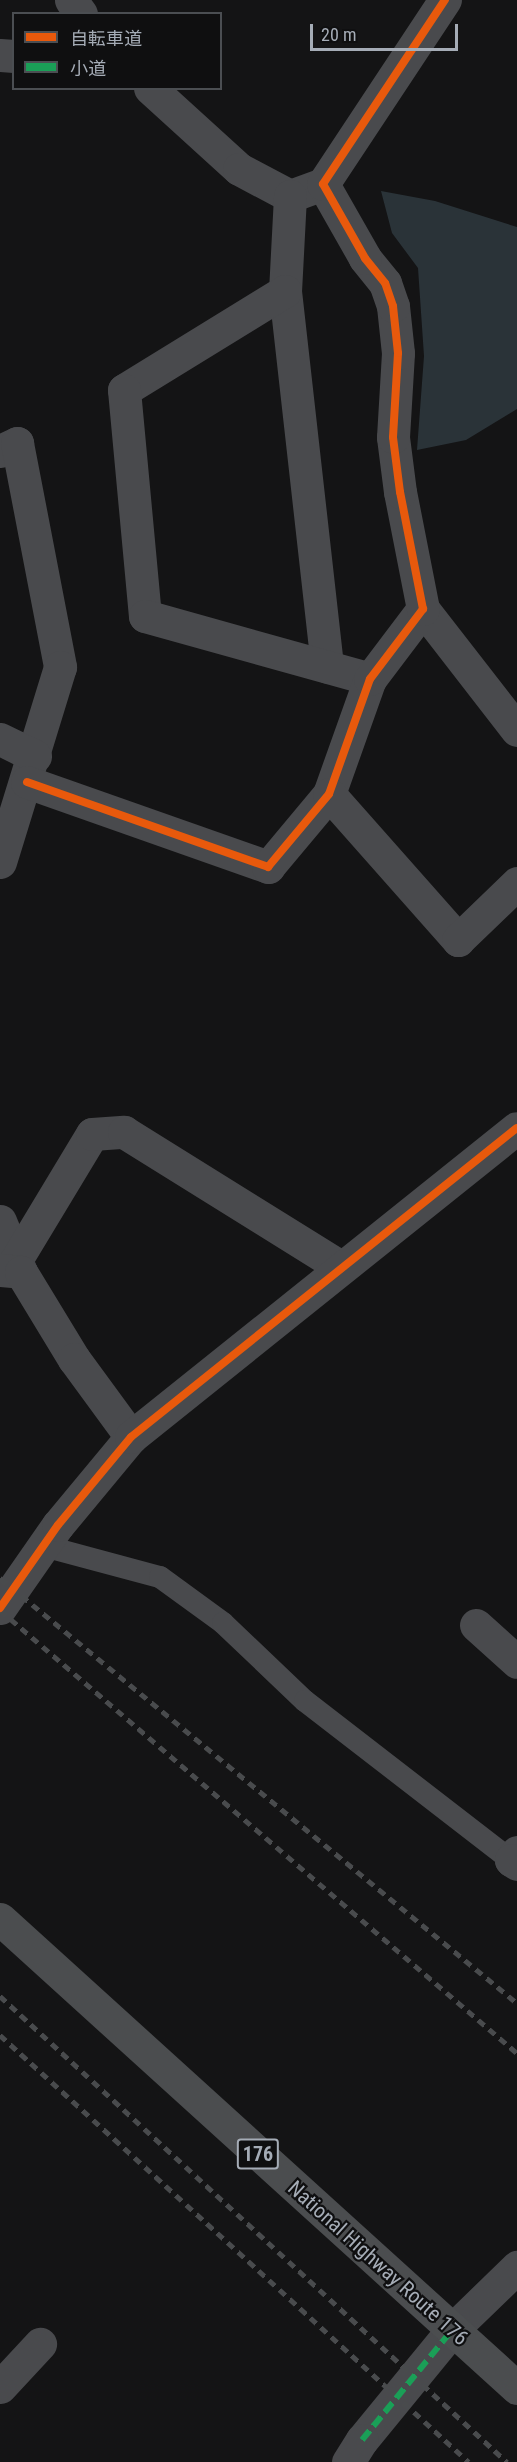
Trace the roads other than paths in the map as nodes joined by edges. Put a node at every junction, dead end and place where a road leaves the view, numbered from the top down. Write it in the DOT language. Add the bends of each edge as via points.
graph roads {
  1 [pos="445,0"];
  2 [pos="152,90"];
  3 [pos="323,184"];
  4 [pos="290,196"];
  5 [pos="285,291"];
  6 [pos="0,451"];
  7 [pos="423,609"];
  8 [pos="327,668"];
  9 [pos="370,679"];
  10 [pos="517,730"];
  11 [pos="0,739"];
  12 [pos="31,769"];
  13 [pos="329,794"];
  14 [pos="0,862"];
  15 [pos="517,883"];
  16 [pos="517,1128"];
  17 [pos="0,1221"];
  18 [pos="13,1267"];
  19 [pos="341,1267"];
  20 [pos="131,1437"];
  21 [pos="44,1546"];
  22 [pos="0,1608"];
  23 [pos="476,1625"];
  24 [pos="517,1662"];
  25 [pos="515,1859"];
  26 [pos="0,1919"];
  27 [pos="517,2267"];
  28 [pos="452,2330"];
  29 [pos="40,2344"];
  30 [pos="0,2387"];
  31 [pos="517,2388"];
  32 [pos="355,2451"];
  1 -- 3 [label="street"];
  2 -- 4 [label="street" via="239,169"];
  3 -- 4 [label="street"];
  3 -- 7 [label="street" via="365,258 386,283 393,306 398,353 393,437"];
  4 -- 5 [label="street"];
  5 -- 8 [label="street"];
  5 -- 8 [label="street" via="124,390 145,616"];
  6 -- 12 [label="street" via="17,443 60,667"];
  7 -- 9 [label="street"];
  7 -- 10 [label="street"];
  8 -- 9 [label="street"];
  9 -- 13 [label="street"];
  11 -- 12 [label="street"];
  12 -- 13 [label="street" via="268,867"];
  12 -- 14 [label="street"];
  13 -- 15 [label="street" via="458,940"];
  16 -- 19 [label="street"];
  17 -- 18 [label="street"];
  18 -- 19 [label="street" via="92,1134 124,1132"];
  18 -- 20 [label="street"];
  19 -- 20 [label="street"];
  20 -- 21 [label="street"];
  21 -- 22 [label="street"];
  21 -- 25 [label="lane" via="160,1577 223,1623 305,1701"];
  23 -- 24 [label="street"];
  26 -- 28 [label="highway, National Highway Route 176 / 176"];
  27 -- 28 [label="street"];
  28 -- 31 [label="highway, National Highway Route 176 / 176"];
  28 -- 32 [label="street"];
  29 -- 30 [label="street"];
}
